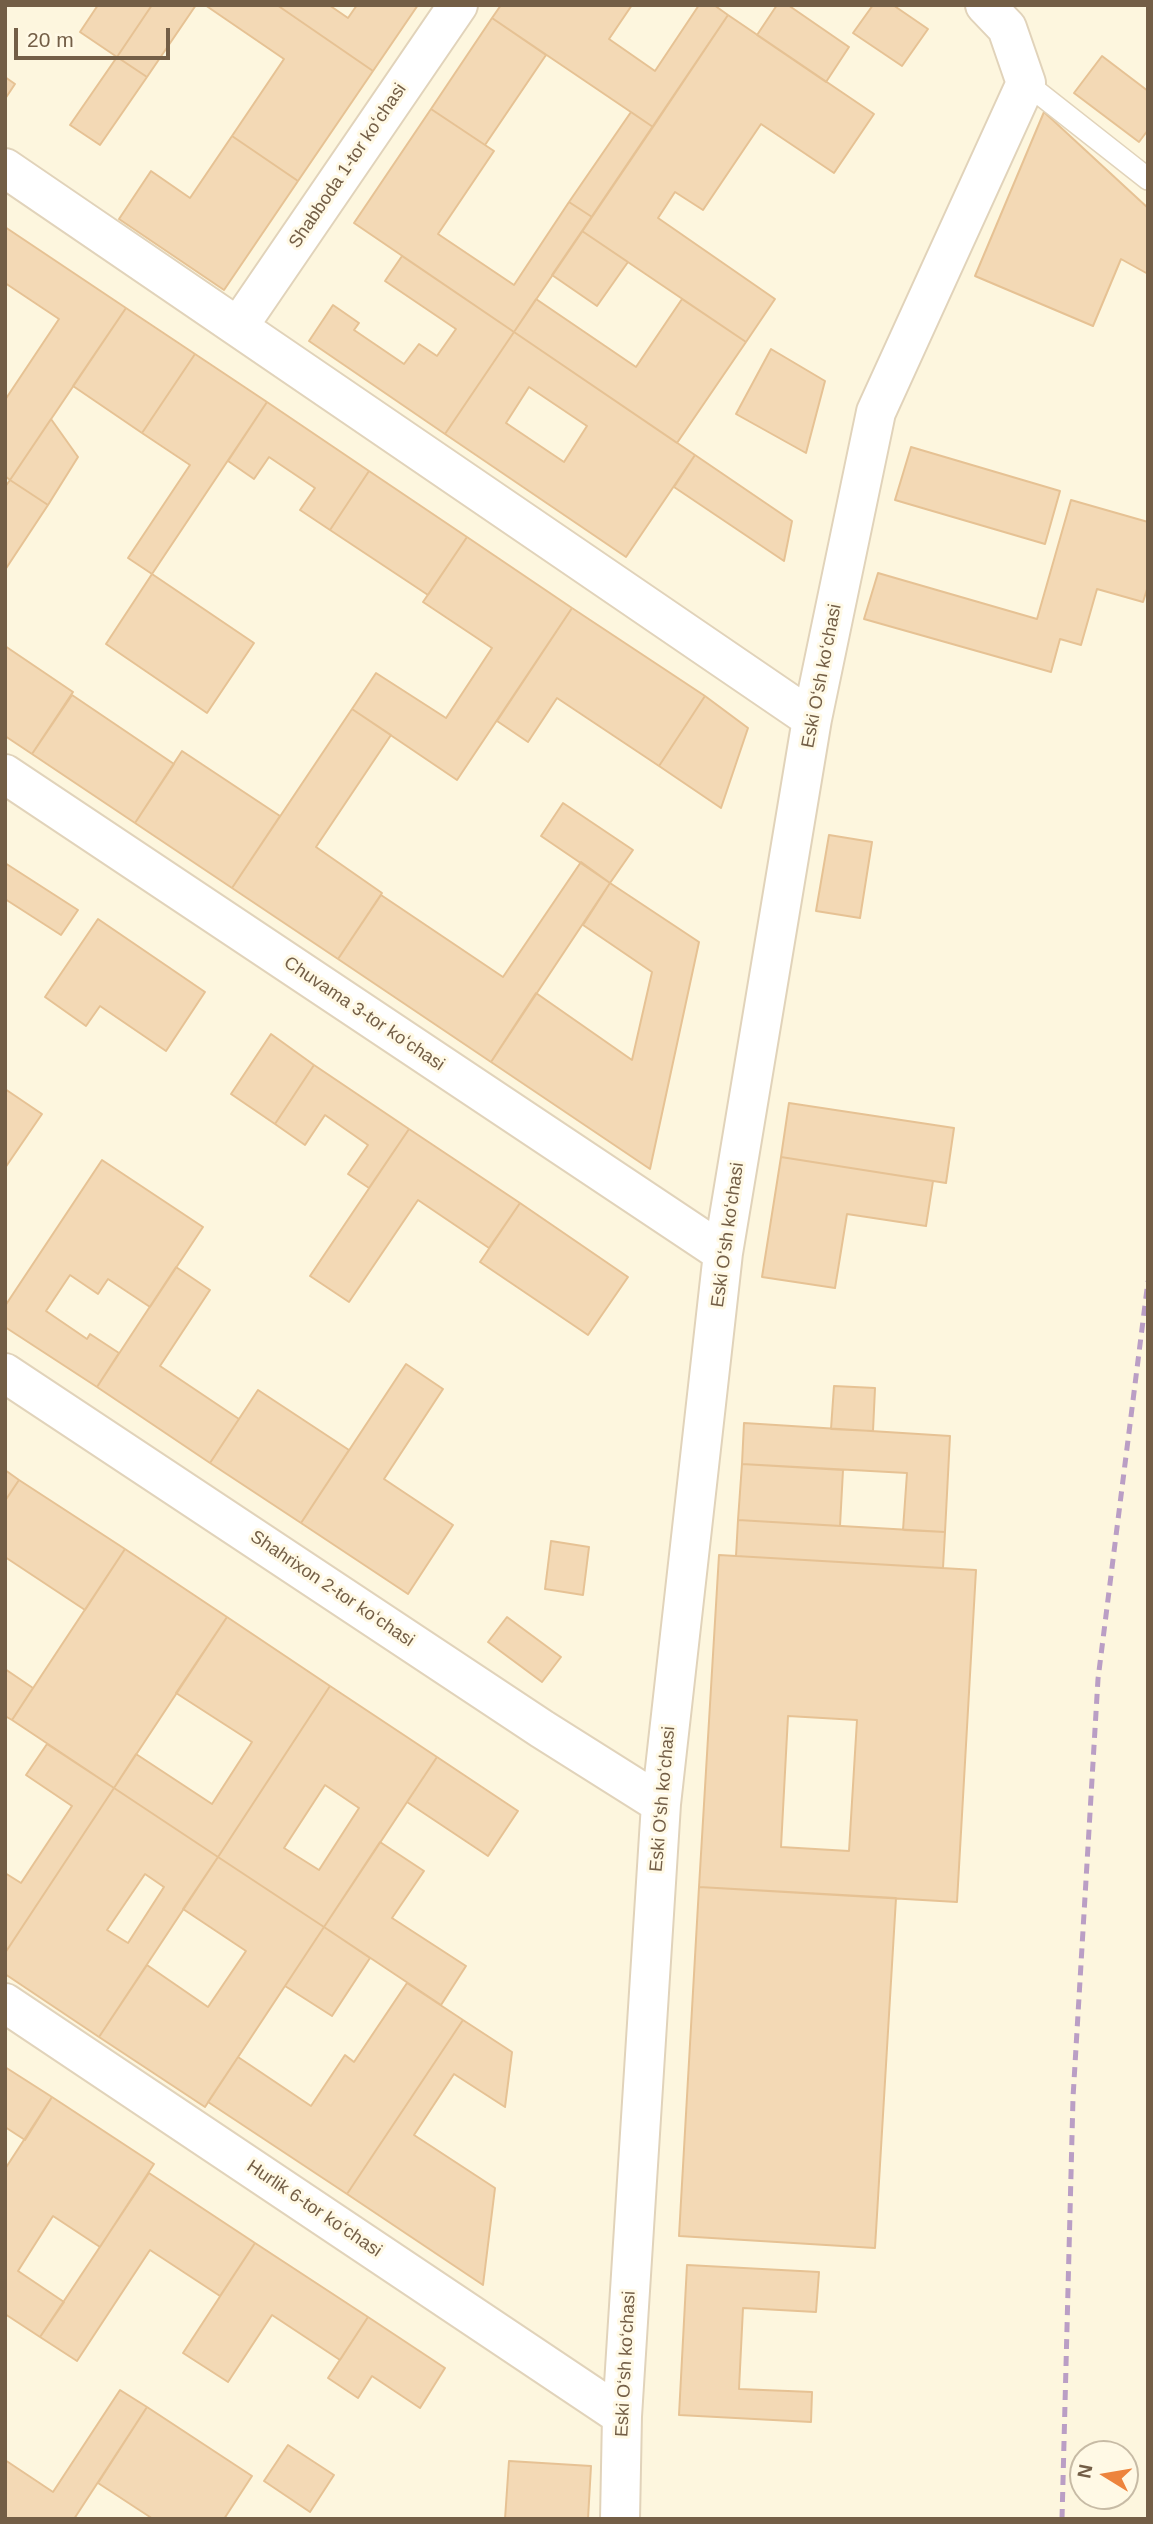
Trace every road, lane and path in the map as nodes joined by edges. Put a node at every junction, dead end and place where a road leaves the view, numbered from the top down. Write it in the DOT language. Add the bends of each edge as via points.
graph roads {
  1 [pos="458,5"];
  2 [pos="985,5"];
  3 [pos="1026,83"];
  4 [pos="5,168"];
  5 [pos="1148,178"];
  6 [pos="238,327"];
  7 [pos="812,719"];
  8 [pos="5,774"];
  9 [pos="723,1253"];
  10 [pos="5,1373"];
  11 [pos="661,1804"];
  12 [pos="5,2003"];
  13 [pos="622,2416"];
  14 [pos="620,2519"];
  1 -- 6 [label="street, Shabboda 1-tor koʻchasi"];
  2 -- 3 [label="street" via="1007,28"];
  3 -- 5 [label="lane"];
  3 -- 7 [label="street, Eski Oʻsh koʻchasi" via="876,412"];
  4 -- 6 [label="street"];
  6 -- 7 [label="street"];
  7 -- 9 [label="street, Eski Oʻsh koʻchasi"];
  8 -- 9 [label="street, Chuvama 3-tor koʻchasi"];
  9 -- 11 [label="street, Eski Oʻsh koʻchasi"];
  10 -- 11 [label="street, Shahrixon 2-tor koʻchasi"];
  11 -- 13 [label="street, Eski Oʻsh koʻchasi"];
  12 -- 13 [label="street, Hurlik 6-tor koʻchasi"];
  13 -- 14 [label="street, Eski Oʻsh koʻchasi"];
}
